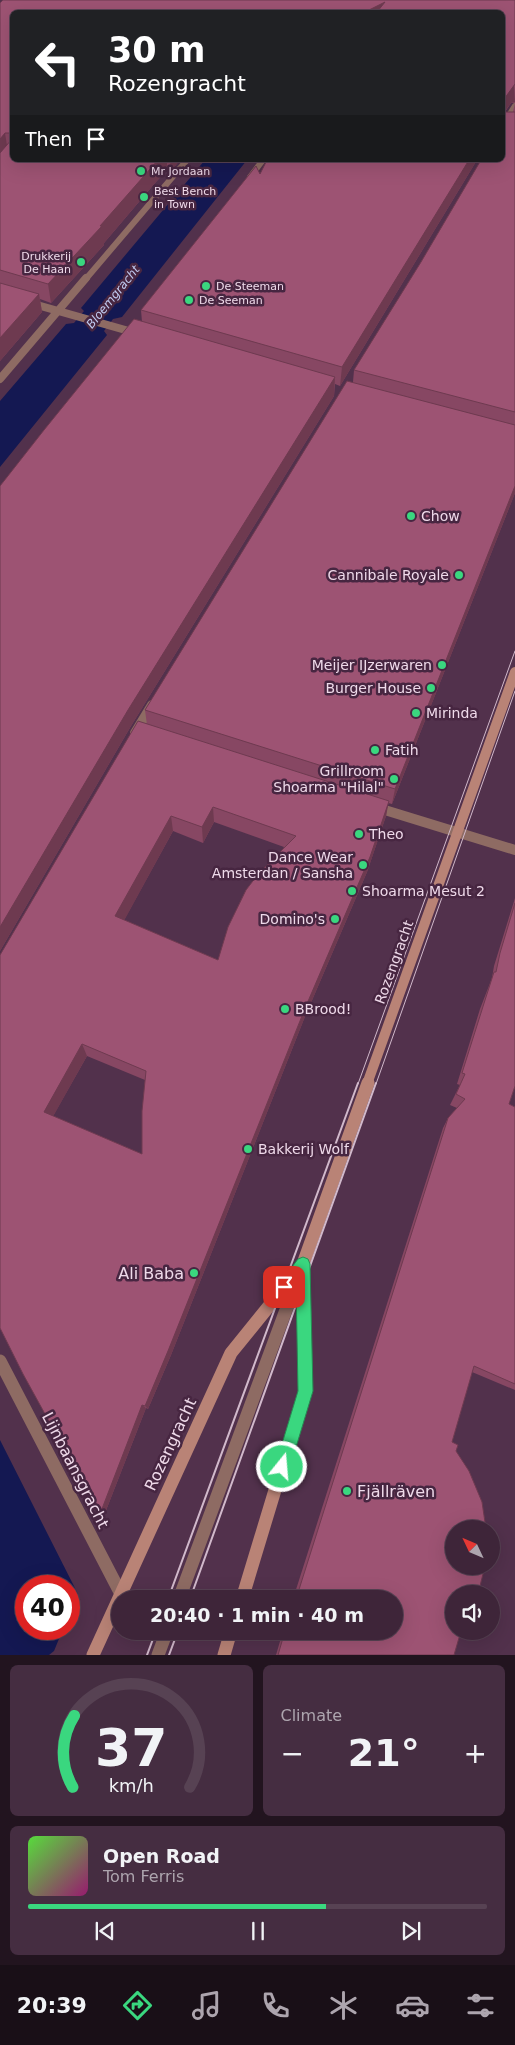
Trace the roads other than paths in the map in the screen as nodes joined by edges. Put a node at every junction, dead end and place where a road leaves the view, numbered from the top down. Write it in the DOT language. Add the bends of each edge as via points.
graph roads {
  1 [pos="515,106"];
  2 [pos="505,125"];
  3 [pos="185,162"];
  4 [pos="261,162"];
  5 [pos="245,183"];
  6 [pos="25,302"];
  7 [pos="58,311"];
  8 [pos="136,324"];
  9 [pos="130,332"];
  10 [pos="149,337"];
  11 [pos="124,339"];
  12 [pos="0,379"];
  13 [pos="515,672"];
  14 [pos="158,696"];
  15 [pos="138,734"];
  16 [pos="364,803"];
  17 [pos="457,833"];
  18 [pos="515,850"];
  19 [pos="303,1264"];
  20 [pos="0,1361"];
  21 [pos="119,1590"];
  22 [pos="125,1590"];
  23 [pos="182,1590"];
  24 [pos="245,1590"];
  25 [pos="111,1618"];
  26 [pos="164,1640"];
  27 [pos="228,1640"];
  28 [pos="93,1655"];
  29 [pos="158,1655"];
  30 [pos="224,1655"];
  1 -- 2 [label="street"];
  3 -- 7 [label="street"];
  4 -- 5 [label="street"];
  6 -- 7 [label="street"];
  7 -- 9 [label="street"];
  7 -- 12 [label="street"];
  8 -- 9 [label="street"];
  9 -- 10 [label="street"];
  9 -- 11 [label="street"];
  13 -- 17 [label="street, Rozengracht"];
  14 -- 15 [label="street"];
  16 -- 17 [label="street"];
  17 -- 18 [label="street"];
  17 -- 19 [label="street, Rozengracht"];
  19 -- 22 [label="street, Rozengracht" via="231,1353"];
  19 -- 23 [label="street, Rozengracht"];
  19 -- 24 [label="street, Rozengracht" via="306,1391"];
  20 -- 21 [label="street, Lijnbaansgracht"];
  25 -- 28 [label="street, Rozengracht"];
  26 -- 29 [label="street"];
  27 -- 30 [label="street"];
}
